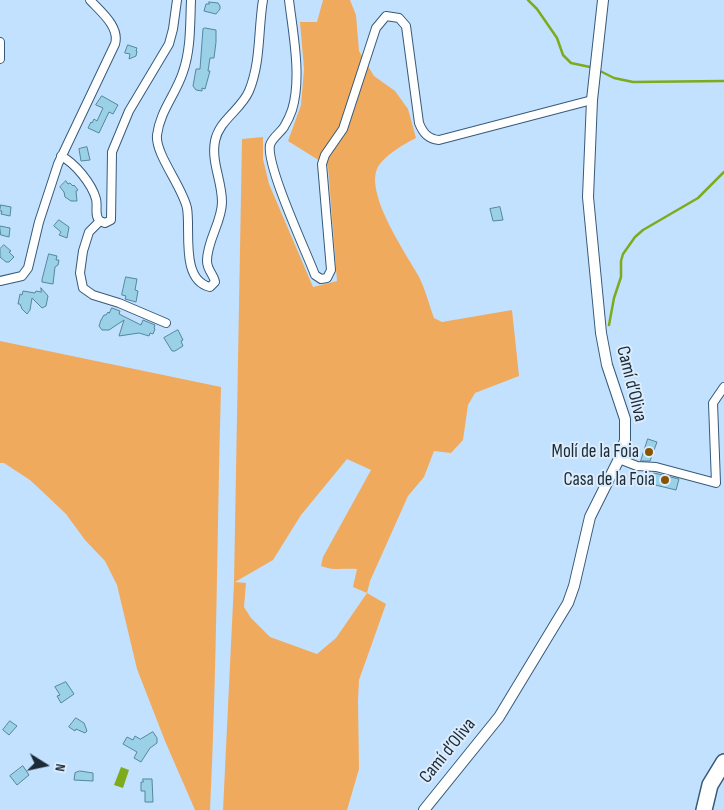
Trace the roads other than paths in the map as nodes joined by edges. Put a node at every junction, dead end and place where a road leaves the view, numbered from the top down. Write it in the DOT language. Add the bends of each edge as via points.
graph roads {
  1 [pos="90,0"];
  2 [pos="177,0"];
  3 [pos="191,0"];
  4 [pos="264,0"];
  5 [pos="290,0"];
  6 [pos="603,0"];
  7 [pos="0,42"];
  8 [pos="0,59"];
  9 [pos="592,100"];
  10 [pos="61,156"];
  11 [pos="100,221"];
  12 [pos="0,281"];
  13 [pos="166,323"];
  14 [pos="724,387"];
  15 [pos="619,459"];
  16 [pos="724,762"];
  17 [pos="424,810"];
  18 [pos="704,810"];
  1 -- 10 [label="street" via="112,25 117,38"];
  2 -- 11 [label="street" via="169,44 129,112 112,152 112,216 108,222"];
  3 -- 4 [label="street" via="185,65 157,137 185,201 191,268 201,282 210,287 215,282 207,260 222,209 215,141 223,124 244,100 254,78"];
  5 -- 9 [label="street" via="294,102 288,119 270,147 284,198 315,275 321,279 327,278 331,270 322,164 344,129 376,28 386,16 399,18 406,26 419,123 425,134 434,139"];
  6 -- 9 [label="street, Camí d’Oliva"];
  7 -- 8 [label="street"];
  9 -- 15 [label="street, Camí d’Oliva" via="589,212 604,349 625,419 625,440"];
  10 -- 11 [label="street" via="72,163 91,188"];
  10 -- 12 [label="street" via="40,217 28,268 22,276"];
  11 -- 13 [label="street" via="89,232 83,251 80,273 83,288 93,295"];
  14 -- 15 [label="street" via="713,403 716,483"];
  15 -- 17 [label="street, Camí d’Oliva" via="590,517 568,603 499,717"];
  16 -- 18 [label="highway" via="710,785"];
}
